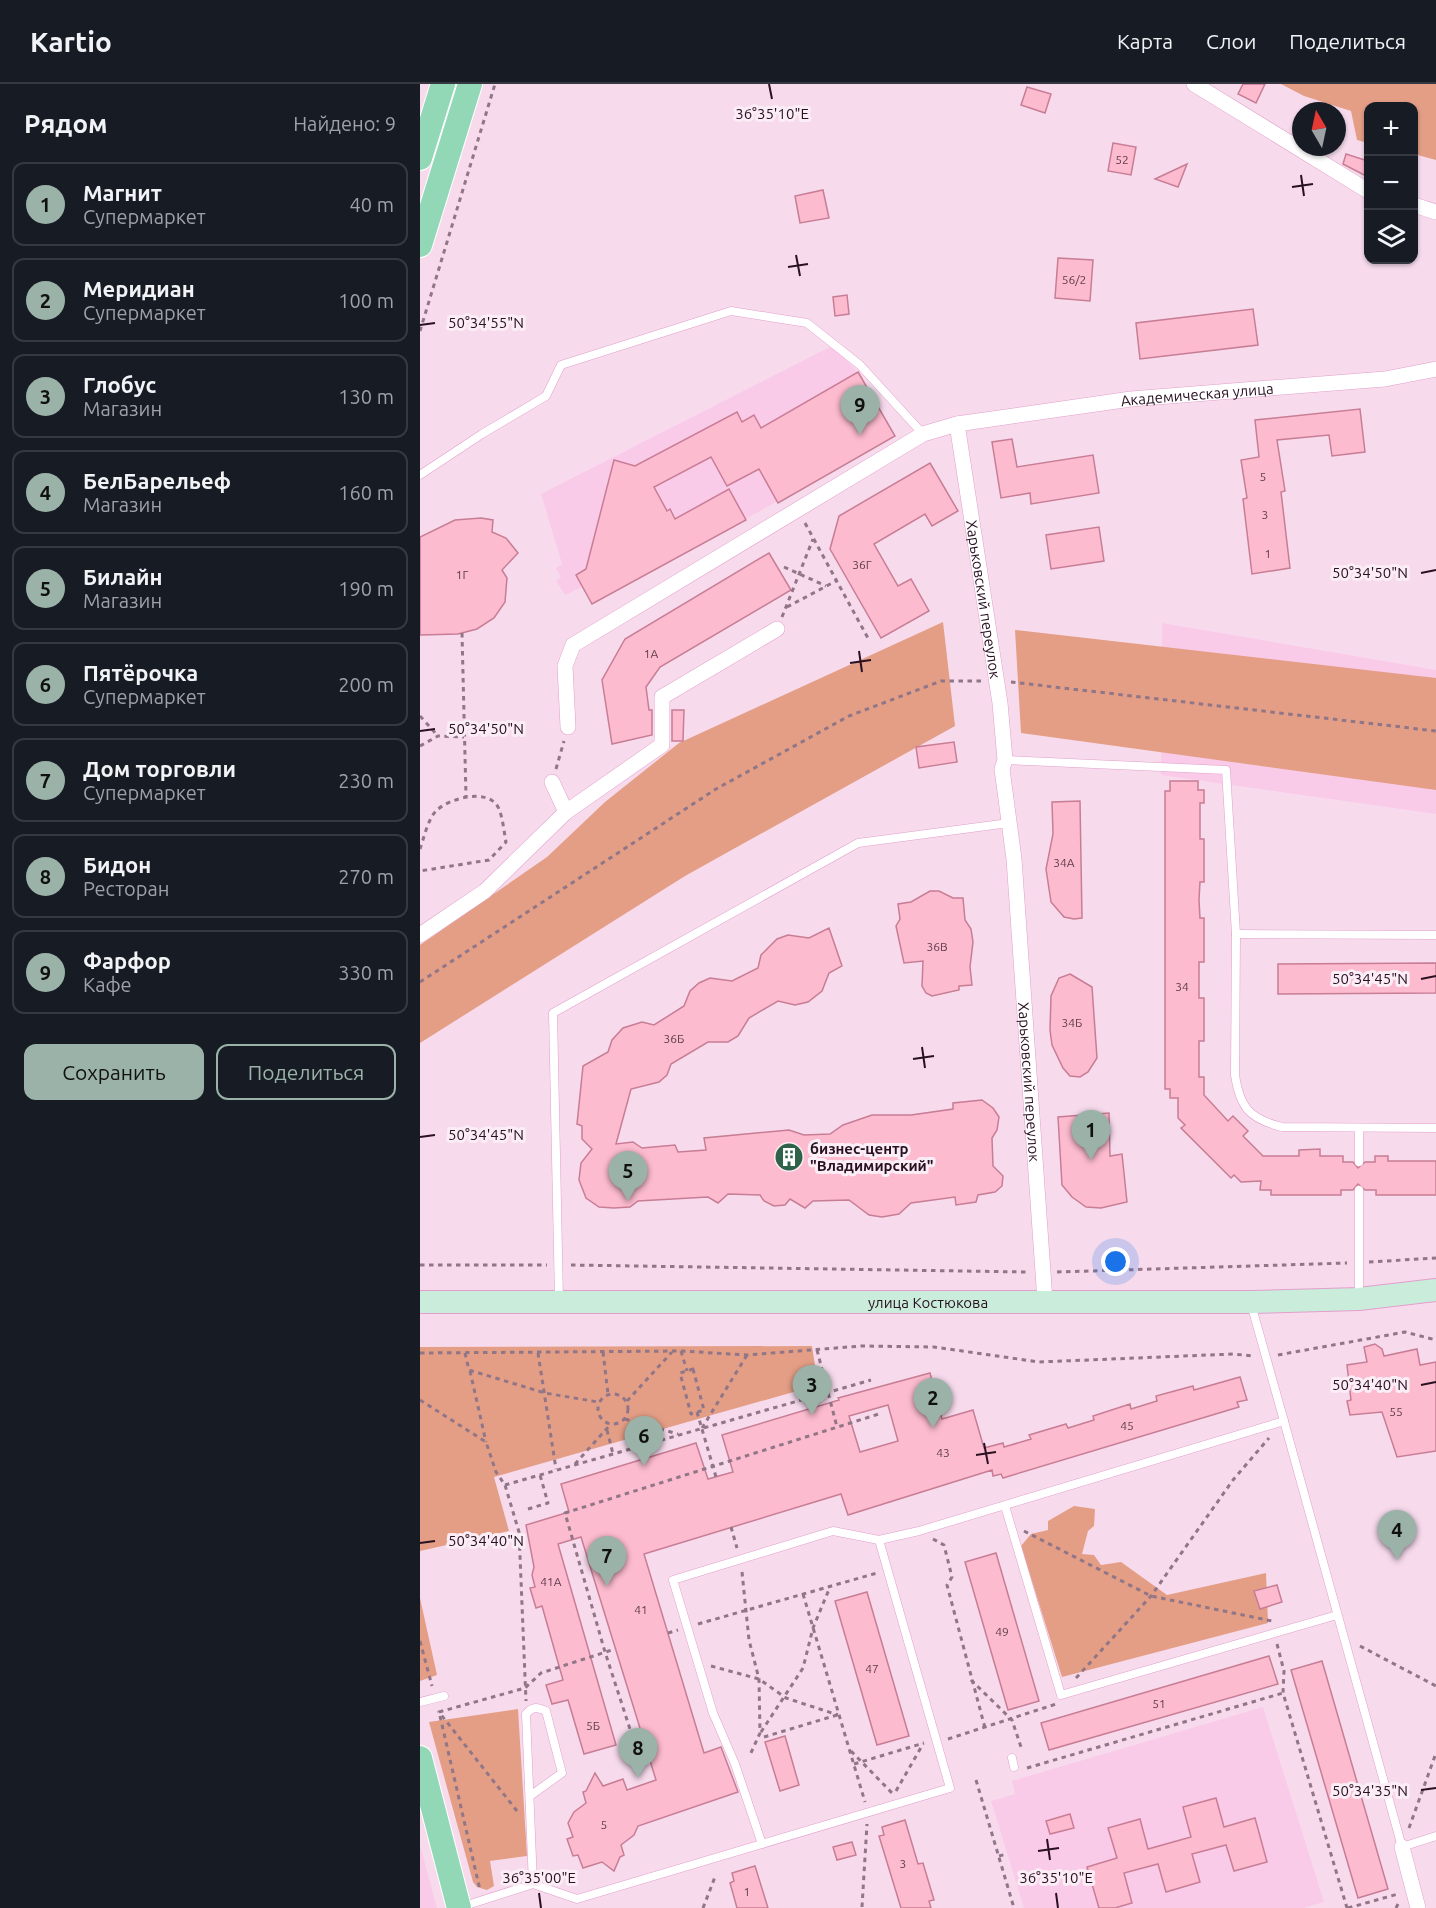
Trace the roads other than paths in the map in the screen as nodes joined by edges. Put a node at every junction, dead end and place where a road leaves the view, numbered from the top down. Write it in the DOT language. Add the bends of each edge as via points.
graph roads {
  1 [pos="443,84"];
  2 [pos="470,84"];
  3 [pos="1194,84"];
  4 [pos="420,158"];
  5 [pos="1364,189"];
  6 [pos="1418,207"];
  7 [pos="1436,212"];
  8 [pos="420,245"];
  9 [pos="1436,369"];
  10 [pos="957,423"];
  11 [pos="923,434"];
  12 [pos="420,476"];
  13 [pos="777,629"];
  14 [pos="568,727"];
  15 [pos="1005,760"];
  16 [pos="552,782"];
  17 [pos="566,812"];
  18 [pos="1009,823"];
  19 [pos="1236,934"];
  20 [pos="420,935"];
  21 [pos="1436,935"];
  22 [pos="1359,1128"];
  23 [pos="1436,1128"];
  24 [pos="1359,1162"];
  25 [pos="1359,1190"];
  26 [pos="1436,1290"];
  27 [pos="1359,1299"];
  28 [pos="559,1301"];
  29 [pos="1045,1301"];
  30 [pos="420,1302"];
  31 [pos="1251,1302"];
  32 [pos="1284,1420"];
  33 [pos="1005,1506"];
  34 [pos="879,1540"];
  35 [pos="1337,1615"];
  36 [pos="444,1696"];
  37 [pos="420,1702"];
  38 [pos="420,1758"];
  39 [pos="1012,1758"];
  40 [pos="1014,1767"];
  41 [pos="530,1796"];
  42 [pos="1436,1836"];
  43 [pos="762,1844"];
  44 [pos="1402,1847"];
  45 [pos="533,1884"];
  46 [pos="459,1908"];
  47 [pos="1418,1908"];
  1 -- 4 [label="main road"];
  2 -- 8 [label="main road"];
  3 -- 5 [label="street"];
  6 -- 7 [label="street"];
  9 -- 10 [label="street, Академическая улица" via="1385,379 1131,399"];
  10 -- 11 [label="street"];
  10 -- 15 [label="street, Харьковский переулок" via="997,680"];
  11 -- 12 [label="lane" via="860,365 807,323 730,311 561,365 546,396"];
  11 -- 14 [label="street" via="573,645 564,666"];
  13 -- 17 [label="street" via="662,697 662,745"];
  15 -- 18 [label="street, Харьковский переулок" via="1002,769"];
  15 -- 19 [label="lane" via="1226,770"];
  16 -- 17 [label="street"];
  17 -- 20 [label="street" via="485,891"];
  18 -- 28 [label="lane" via="858,843 553,1013"];
  18 -- 29 [label="street, Харьковский переулок"];
  19 -- 21 [label="lane"];
  19 -- 22 [label="lane" via="1235,1075 1238,1094 1248,1111 1263,1122 1282,1127"];
  22 -- 23 [label="lane"];
  22 -- 24 [label="lane"];
  25 -- 27 [label="lane"];
  26 -- 27 [label="main road, улица Костюкова"];
  27 -- 31 [label="main road, улица Костюкова"];
  28 -- 29 [label="main road, улица Костюкова"];
  28 -- 30 [label="main road, улица Костюкова"];
  29 -- 31 [label="main road, улица Костюкова"];
  31 -- 32 [label="lane"];
  32 -- 33 [label="lane"];
  32 -- 35 [label="lane"];
  33 -- 34 [label="lane"];
  33 -- 35 [label="lane" via="1061,1695"];
  34 -- 43 [label="lane" via="950,1788"];
  34 -- 43 [label="lane" via="833,1531 673,1580 713,1713"];
  35 -- 44 [label="lane"];
  36 -- 37 [label="lane"];
  38 -- 46 [label="main road"];
  39 -- 40 [label="lane"];
  41 -- 41 [label="lane" via="526,1714 537,1707 546,1711 562,1773"];
  41 -- 45 [label="lane"];
  42 -- 44 [label="lane"];
  43 -- 45 [label="lane" via="577,1899"];
  44 -- 47 [label="street"];
  45 -- 46 [label="lane"];
}
